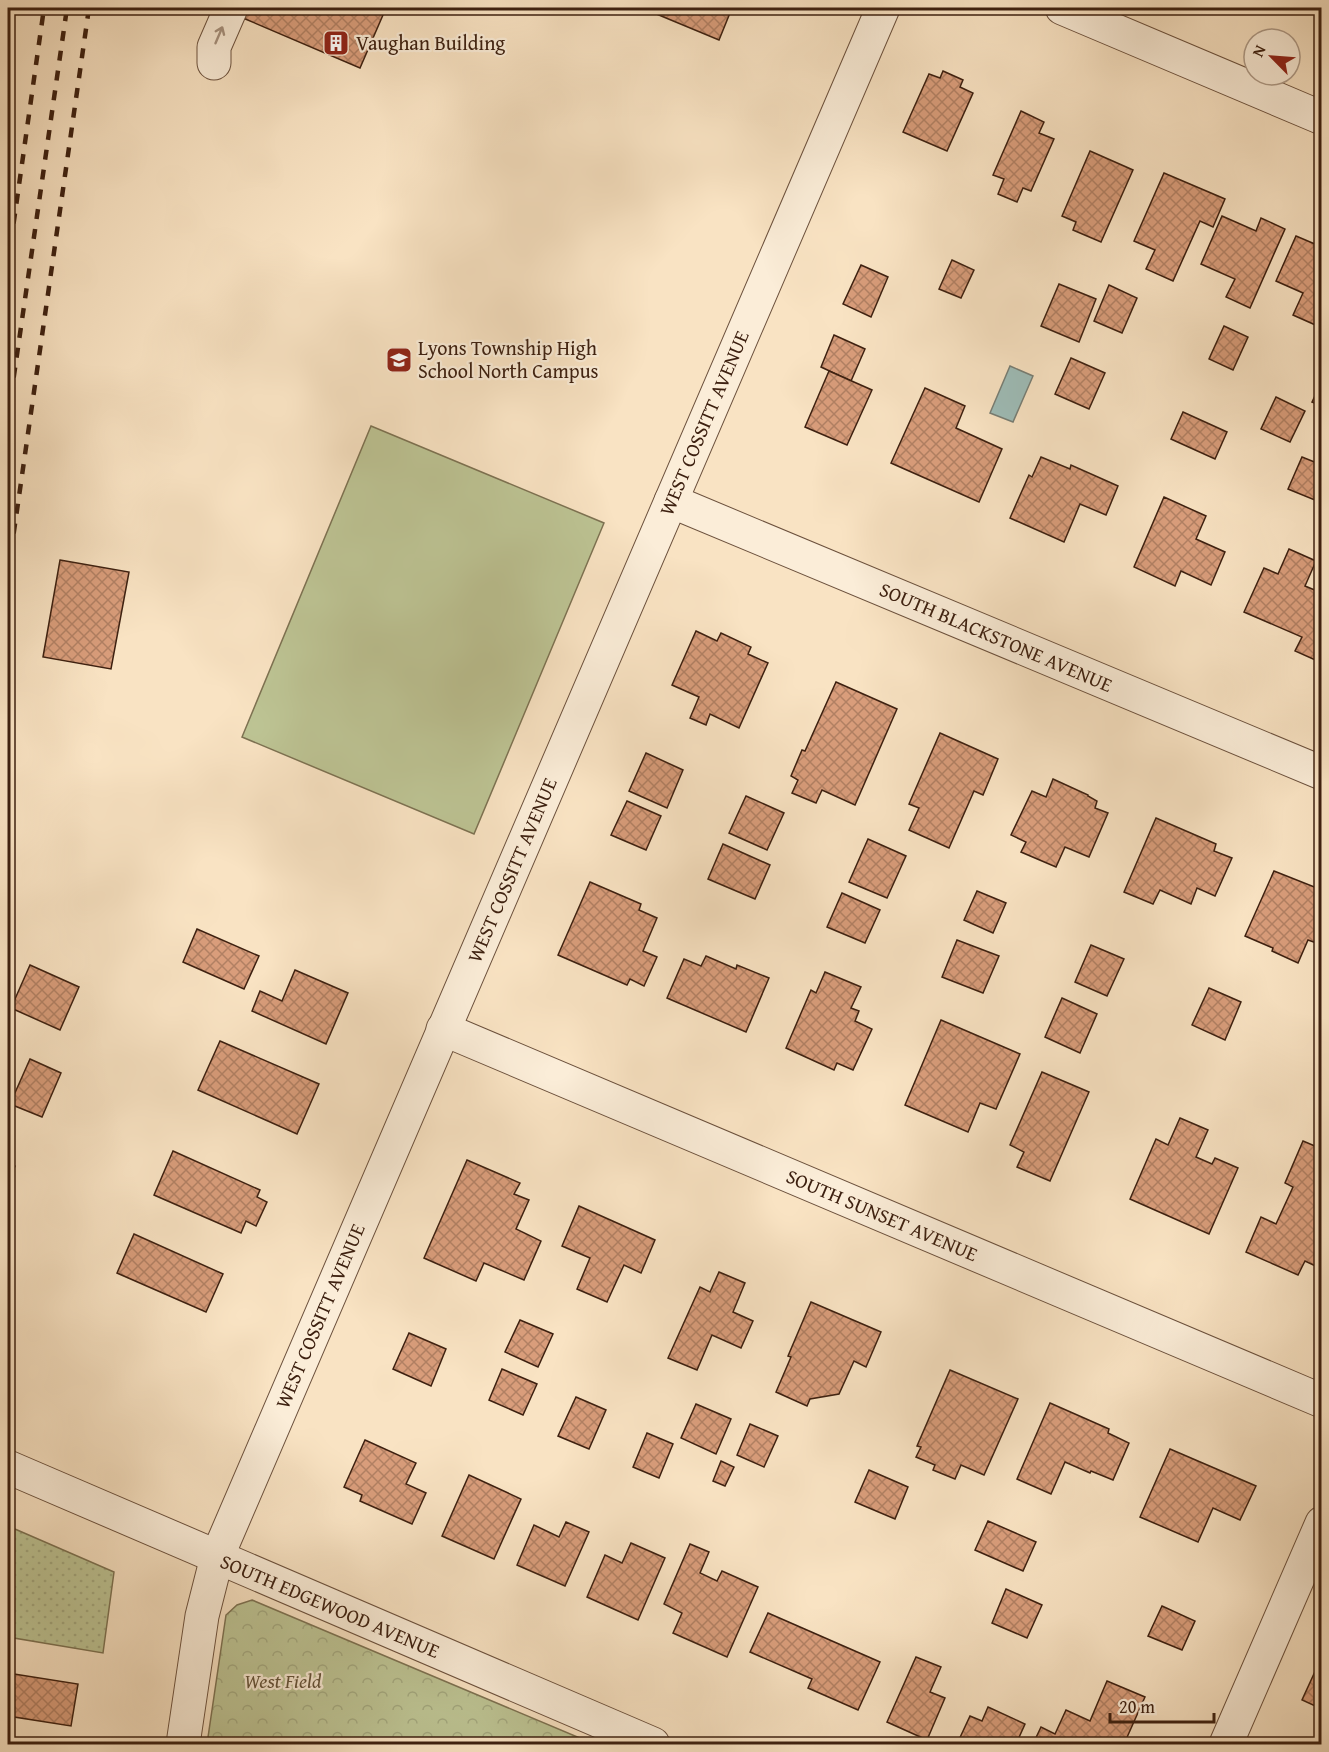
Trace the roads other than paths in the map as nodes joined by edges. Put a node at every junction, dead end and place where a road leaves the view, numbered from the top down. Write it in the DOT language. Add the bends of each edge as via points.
graph roads {
  1 [pos="231,8"];
  2 [pos="883,8"];
  3 [pos="1062,8"];
  4 [pos="214,63"];
  5 [pos="1322,117"];
  6 [pos="671,501"];
  7 [pos="1322,773"];
  8 [pos="444,1029"];
  9 [pos="1322,1401"];
  10 [pos="8,1467"];
  11 [pos="1322,1523"];
  12 [pos="217,1557"];
  13 [pos="183,1744"];
  14 [pos="653,1744"];
  15 [pos="1226,1744"];
  4 -- 1 [label="street, one-way" via="214,47"];
  2 -- 6 [label="street, WEST COSSITT AVENUE"];
  3 -- 5 [label="street"];
  6 -- 7 [label="street, SOUTH BLACKSTONE AVENUE"];
  6 -- 8 [label="street, WEST COSSITT AVENUE"];
  8 -- 9 [label="street, SOUTH SUNSET AVENUE"];
  8 -- 12 [label="street, WEST COSSITT AVENUE"];
  10 -- 12 [label="street, SOUTH EDGEWOOD AVENUE"];
  11 -- 15 [label="street"];
  12 -- 13 [label="street, WEST COSSITT AVENUE" via="202,1616"];
  12 -- 14 [label="street, SOUTH EDGEWOOD AVENUE"];
}
